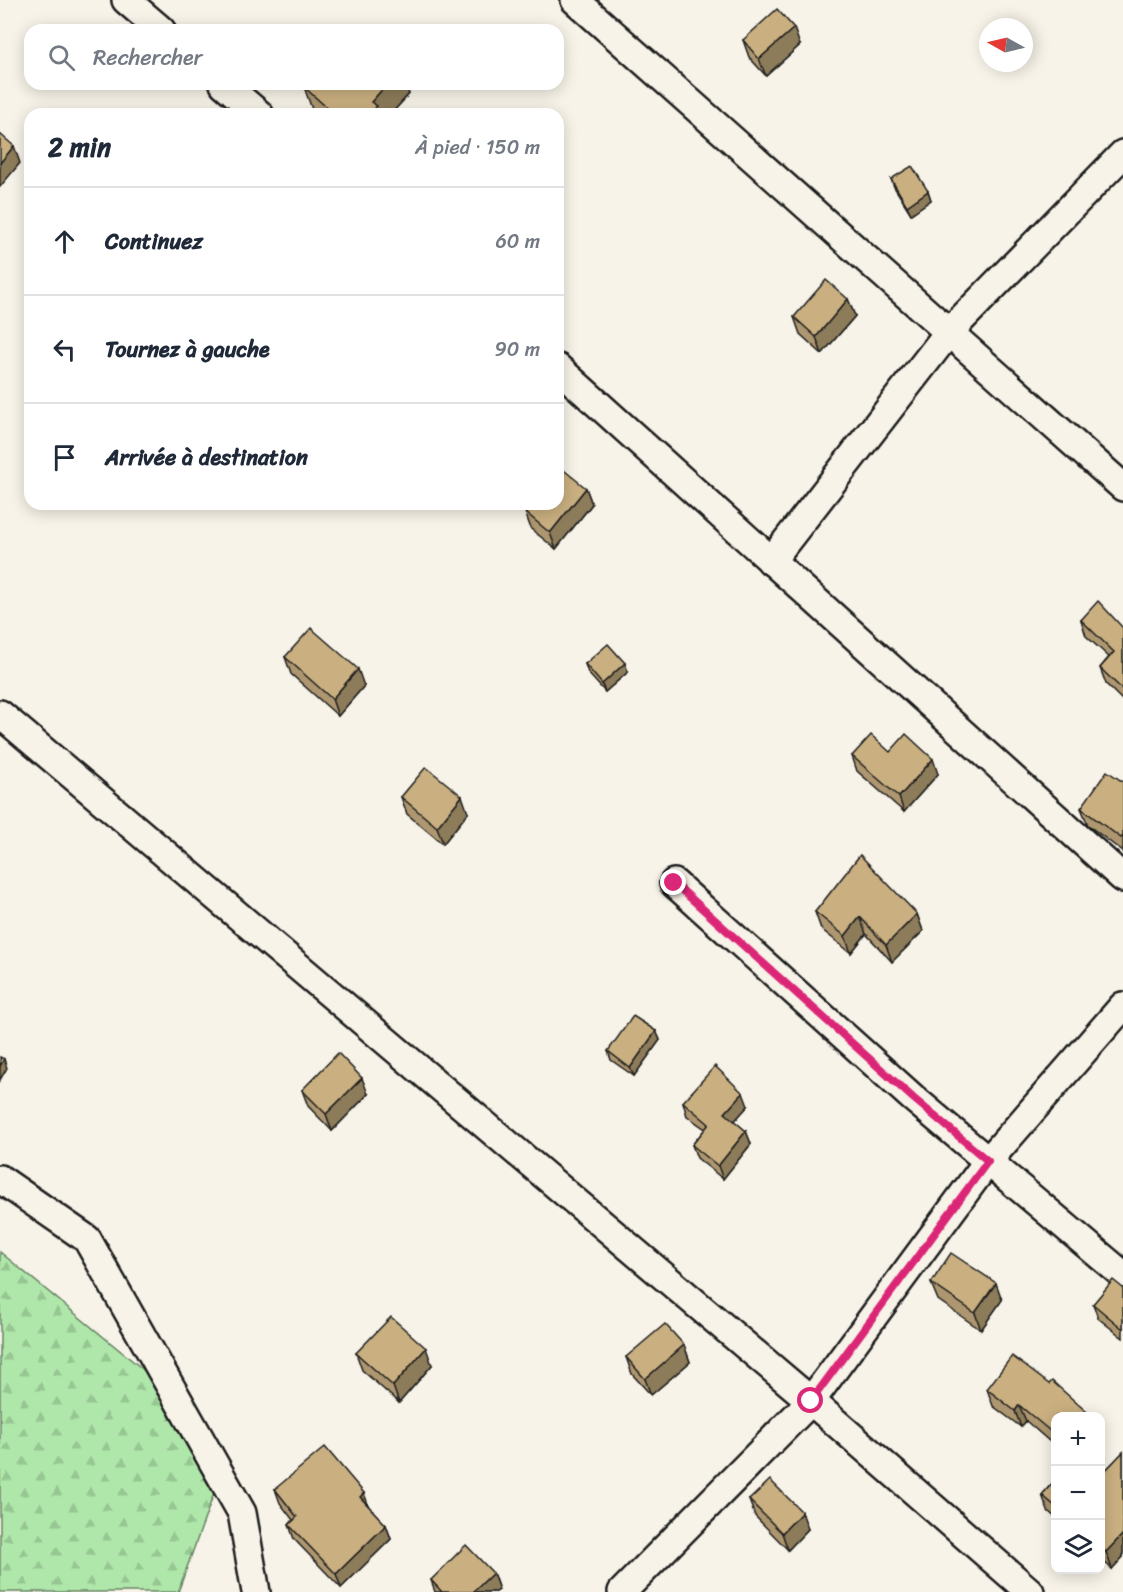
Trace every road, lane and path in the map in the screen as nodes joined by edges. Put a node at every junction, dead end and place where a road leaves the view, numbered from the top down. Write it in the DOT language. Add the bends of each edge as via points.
graph roads {
  1 [pos="126,0"];
  2 [pos="575,0"];
  3 [pos="154,24"];
  4 [pos="231,90"];
  5 [pos="252,108"];
  6 [pos="1123,154"];
  7 [pos="948,333"];
  8 [pos="564,374"];
  9 [pos="1123,487"];
  10 [pos="771,561"];
  11 [pos="0,714"];
  12 [pos="1123,878"];
  13 [pos="674,883"];
  14 [pos="1123,1006"];
  15 [pos="988,1161"];
  16 [pos="0,1179"];
  17 [pos="1123,1275"];
  18 [pos="811,1401"];
  19 [pos="256,1592"];
  20 [pos="622,1592"];
  21 [pos="1030,1592"];
  1 -- 3 [label="street"];
  2 -- 7 [label="street"];
  4 -- 5 [label="street"];
  6 -- 7 [label="street"];
  7 -- 9 [label="street"];
  7 -- 10 [label="street"];
  8 -- 10 [label="street"];
  10 -- 12 [label="street"];
  11 -- 18 [label="street"];
  13 -- 15 [label="street"];
  14 -- 15 [label="street"];
  15 -- 17 [label="street"];
  15 -- 18 [label="street"];
  16 -- 19 [label="street" via="87,1239 242,1513"];
  18 -- 20 [label="street"];
  18 -- 21 [label="street"];
}
